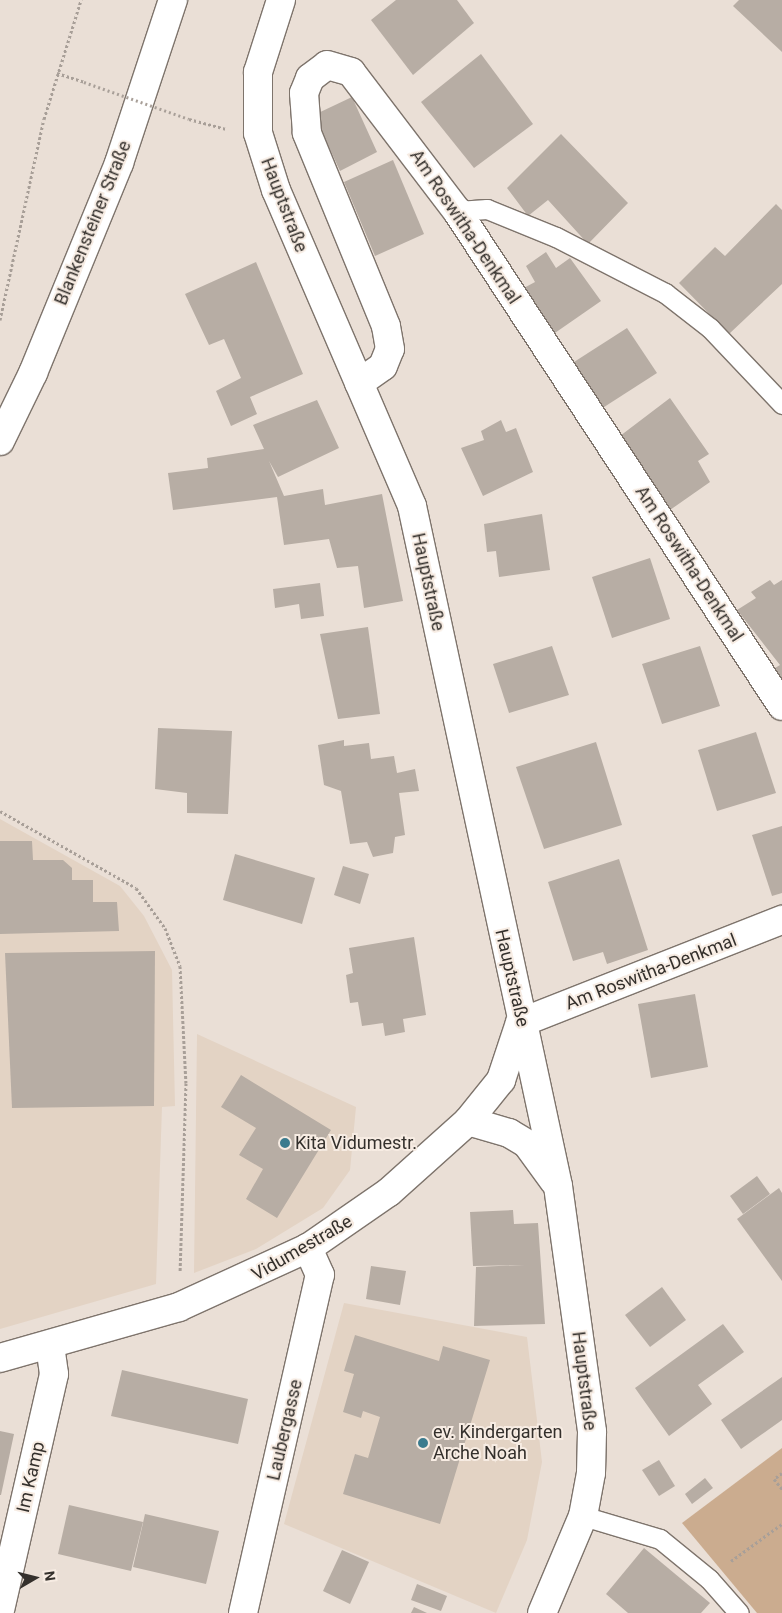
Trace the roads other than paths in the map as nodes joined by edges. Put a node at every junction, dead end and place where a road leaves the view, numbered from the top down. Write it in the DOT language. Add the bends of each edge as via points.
graph roads {
  1 [pos="173,0"];
  2 [pos="281,0"];
  3 [pos="457,211"];
  4 [pos="359,383"];
  5 [pos="782,404"];
  6 [pos="0,441"];
  7 [pos="782,706"];
  8 [pos="782,920"];
  9 [pos="520,1023"];
  10 [pos="468,1121"];
  11 [pos="558,1186"];
  12 [pos="308,1248"];
  13 [pos="50,1344"];
  14 [pos="0,1358"];
  15 [pos="583,1516"];
  16 [pos="0,1610"];
  17 [pos="243,1613"];
  18 [pos="542,1613"];
  19 [pos="739,1613"];
  1 -- 6 [label="street, Blankensteiner Straße" via="112,180"];
  2 -- 4 [label="street, Hauptstraße" via="258,72 258,133 276,190"];
  3 -- 4 [label="street, Am Roswitha-Denkmal" via="351,72 327,65 310,78 304,93 307,133 386,326 390,350 383,366"];
  3 -- 5 [label="lane" via="487,208 556,237 658,288 710,328"];
  3 -- 7 [label="street, Am Roswitha-Denkmal"];
  4 -- 9 [label="street, Hauptstraße" via="412,506"];
  8 -- 9 [label="street, Am Roswitha-Denkmal"];
  9 -- 10 [label="street, Vidumestraße" via="501,1080"];
  9 -- 11 [label="street, Hauptstraße" via="532,1052"];
  10 -- 11 [label="street, Hauptstraße" via="509,1133 527,1144"];
  10 -- 12 [label="street, Vidumestraße" via="389,1192"];
  11 -- 15 [label="street, Hauptstraße" via="592,1432 591,1473"];
  12 -- 13 [label="street, Vidumestraße" via="179,1307"];
  12 -- 17 [label="street, Laubergasse" via="320,1275"];
  13 -- 14 [label="street, Vidumestraße"];
  13 -- 16 [label="street, Im Kamp" via="54,1374"];
  15 -- 18 [label="street, Hauptstraße"];
  15 -- 19 [label="lane" via="660,1539 709,1580"];
}
